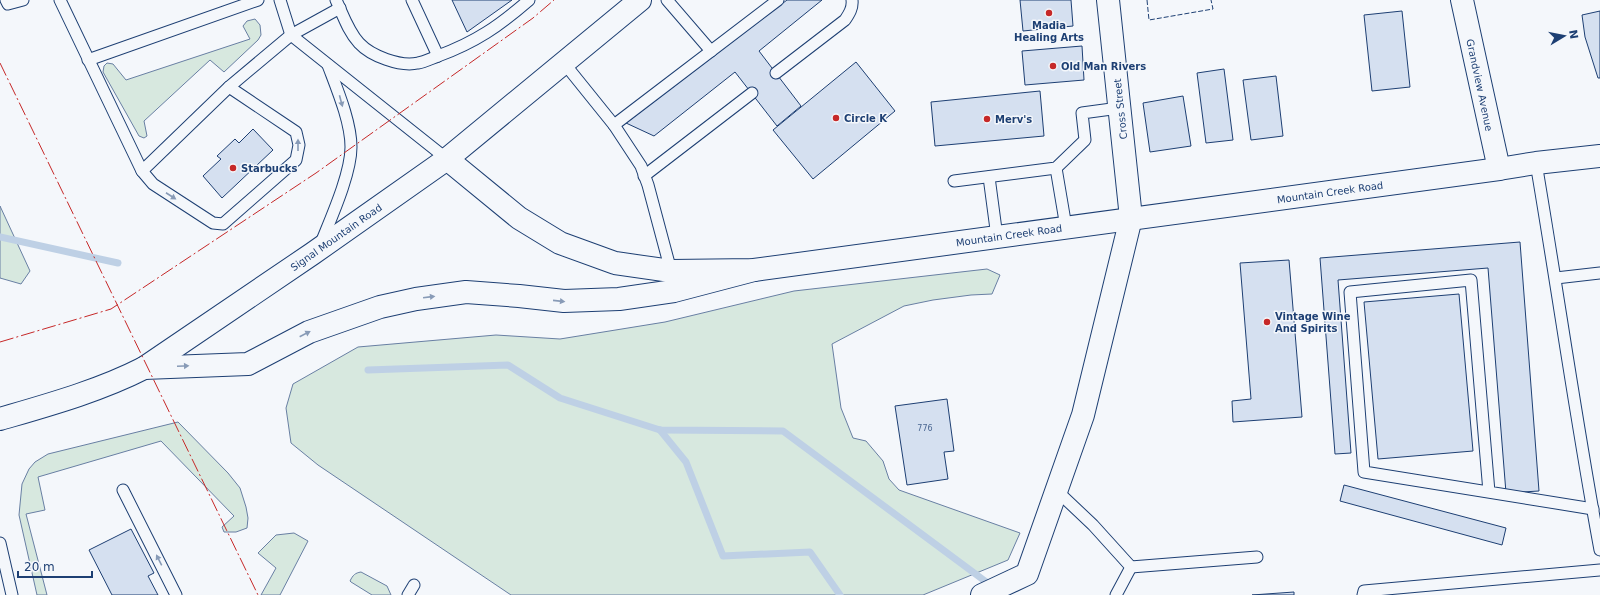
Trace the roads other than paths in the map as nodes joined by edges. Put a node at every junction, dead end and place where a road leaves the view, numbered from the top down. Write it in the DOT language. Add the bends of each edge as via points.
graph roads {
  1 [pos="6,0"];
  2 [pos="23,0"];
  3 [pos="60,0"];
  4 [pos="258,0"];
  5 [pos="280,0"];
  6 [pos="412,0"];
  7 [pos="529,0"];
  8 [pos="640,0"];
  9 [pos="667,0"];
  10 [pos="778,0"];
  11 [pos="852,0"];
  12 [pos="1108,0"];
  13 [pos="1462,0"];
  14 [pos="338,4"];
  15 [pos="291,35"];
  16 [pos="711,51"];
  17 [pos="438,56"];
  18 [pos="88,60"];
  19 [pos="564,62"];
  20 [pos="328,64"];
  21 [pos="776,73"];
  22 [pos="229,87"];
  23 [pos="752,93"];
  24 [pos="1119,108"];
  25 [pos="614,126"];
  26 [pos="1600,156"];
  27 [pos="447,159"];
  28 [pos="1536,163"];
  29 [pos="1056,168"];
  30 [pos="1498,169"];
  31 [pos="142,171"];
  32 [pos="644,176"];
  33 [pos="988,177"];
  34 [pos="954,181"];
  35 [pos="1131,218"];
  36 [pos="1066,227"];
  37 [pos="997,237"];
  38 [pos="319,249"];
  39 [pos="754,270"];
  40 [pos="672,272"];
  41 [pos="1600,273"];
  42 [pos="1556,278"];
  43 [pos="144,368"];
  44 [pos="0,419"];
  45 [pos="123,490"];
  46 [pos="1056,490"];
  47 [pos="1488,492"];
  48 [pos="1593,509"];
  49 [pos="0,543"];
  50 [pos="1600,550"];
  51 [pos="1257,557"];
  52 [pos="1130,567"];
  53 [pos="1600,570"];
  54 [pos="414,585"];
  55 [pos="12,595"];
  56 [pos="176,595"];
  57 [pos="408,595"];
  58 [pos="982,595"];
  59 [pos="1116,595"];
  60 [pos="1363,595"];
  1 -- 2 [label="lane" via="8,4"];
  3 -- 18 [label="lane"];
  4 -- 18 [label="lane"];
  5 -- 15 [label="lane"];
  6 -- 17 [label="lane"];
  7 -- 17 [label="lane" via="505,21 471,43"];
  8 -- 19 [label="main road, Signal Mountain Road"];
  9 -- 16 [label="lane"];
  10 -- 16 [label="lane"];
  11 -- 21 [label="lane" via="850,14 845,20"];
  12 -- 24 [label="main road, Cross Street"];
  13 -- 30 [label="main road, Grandview Avenue"];
  14 -- 15 [label="lane"];
  14 -- 17 [label="lane" via="350,30 360,44 372,54 409,64"];
  15 -- 20 [label="lane"];
  15 -- 22 [label="lane"];
  16 -- 25 [label="lane"];
  18 -- 31 [label="lane"];
  19 -- 25 [label="lane"];
  19 -- 27 [label="main road, Signal Mountain Road"];
  20 -- 27 [label="lane"];
  20 -- 38 [label="lane, one-way" via="340,96 351,147 346,173"];
  22 -- 31 [label="lane"];
  31 -- 22 [label="lane, one-way" via="153,184 213,223 223,224 296,160 299,146 296,132"];
  23 -- 32 [label="lane"];
  24 -- 29 [label="lane" via="1082,113 1085,140"];
  24 -- 35 [label="main road, Cross Street"];
  25 -- 32 [label="lane" via="641,166"];
  26 -- 28 [label="main road, Mountain Creek Road"];
  27 -- 38 [label="main road, Signal Mountain Road"];
  27 -- 40 [label="main road, Mountain Creek Road" via="519,218 560,243 615,263"];
  28 -- 30 [label="main road, Mountain Creek Road"];
  28 -- 42 [label="lane"];
  29 -- 33 [label="lane"];
  29 -- 36 [label="lane"];
  30 -- 35 [label="main road, Mountain Creek Road"];
  32 -- 40 [label="lane"];
  33 -- 34 [label="lane"];
  33 -- 37 [label="lane"];
  35 -- 36 [label="main road, Mountain Creek Road"];
  35 -- 46 [label="main road, Cross Street" via="1083,415"];
  36 -- 37 [label="main road, Mountain Creek Road"];
  37 -- 39 [label="main road, Mountain Creek Road"];
  38 -- 43 [label="main road, Signal Mountain Road"];
  39 -- 40 [label="main road, Mountain Creek Road"];
  43 -- 39 [label="main road, one-way" via="248,364 309,332 380,307 416,299 466,292 564,301 619,299 674,291"];
  41 -- 42 [label="lane"];
  42 -- 48 [label="lane" via="1580,441"];
  43 -- 44 [label="main road, Signal Mountain Road" via="50,404"];
  56 -- 45 [label="lane, one-way"];
  46 -- 52 [label="lane" via="1093,525"];
  46 -- 58 [label="main road, Cross Street" via="1027,574"];
  47 -- 47 [label="lane" via="1364,472 1350,292 1471,280"];
  47 -- 48 [label="lane"];
  48 -- 50 [label="lane"];
  49 -- 55 [label="lane"];
  51 -- 52 [label="lane"];
  52 -- 59 [label="lane"];
  53 -- 60 [label="lane" via="1364,591"];
  54 -- 57 [label="lane"];
}
